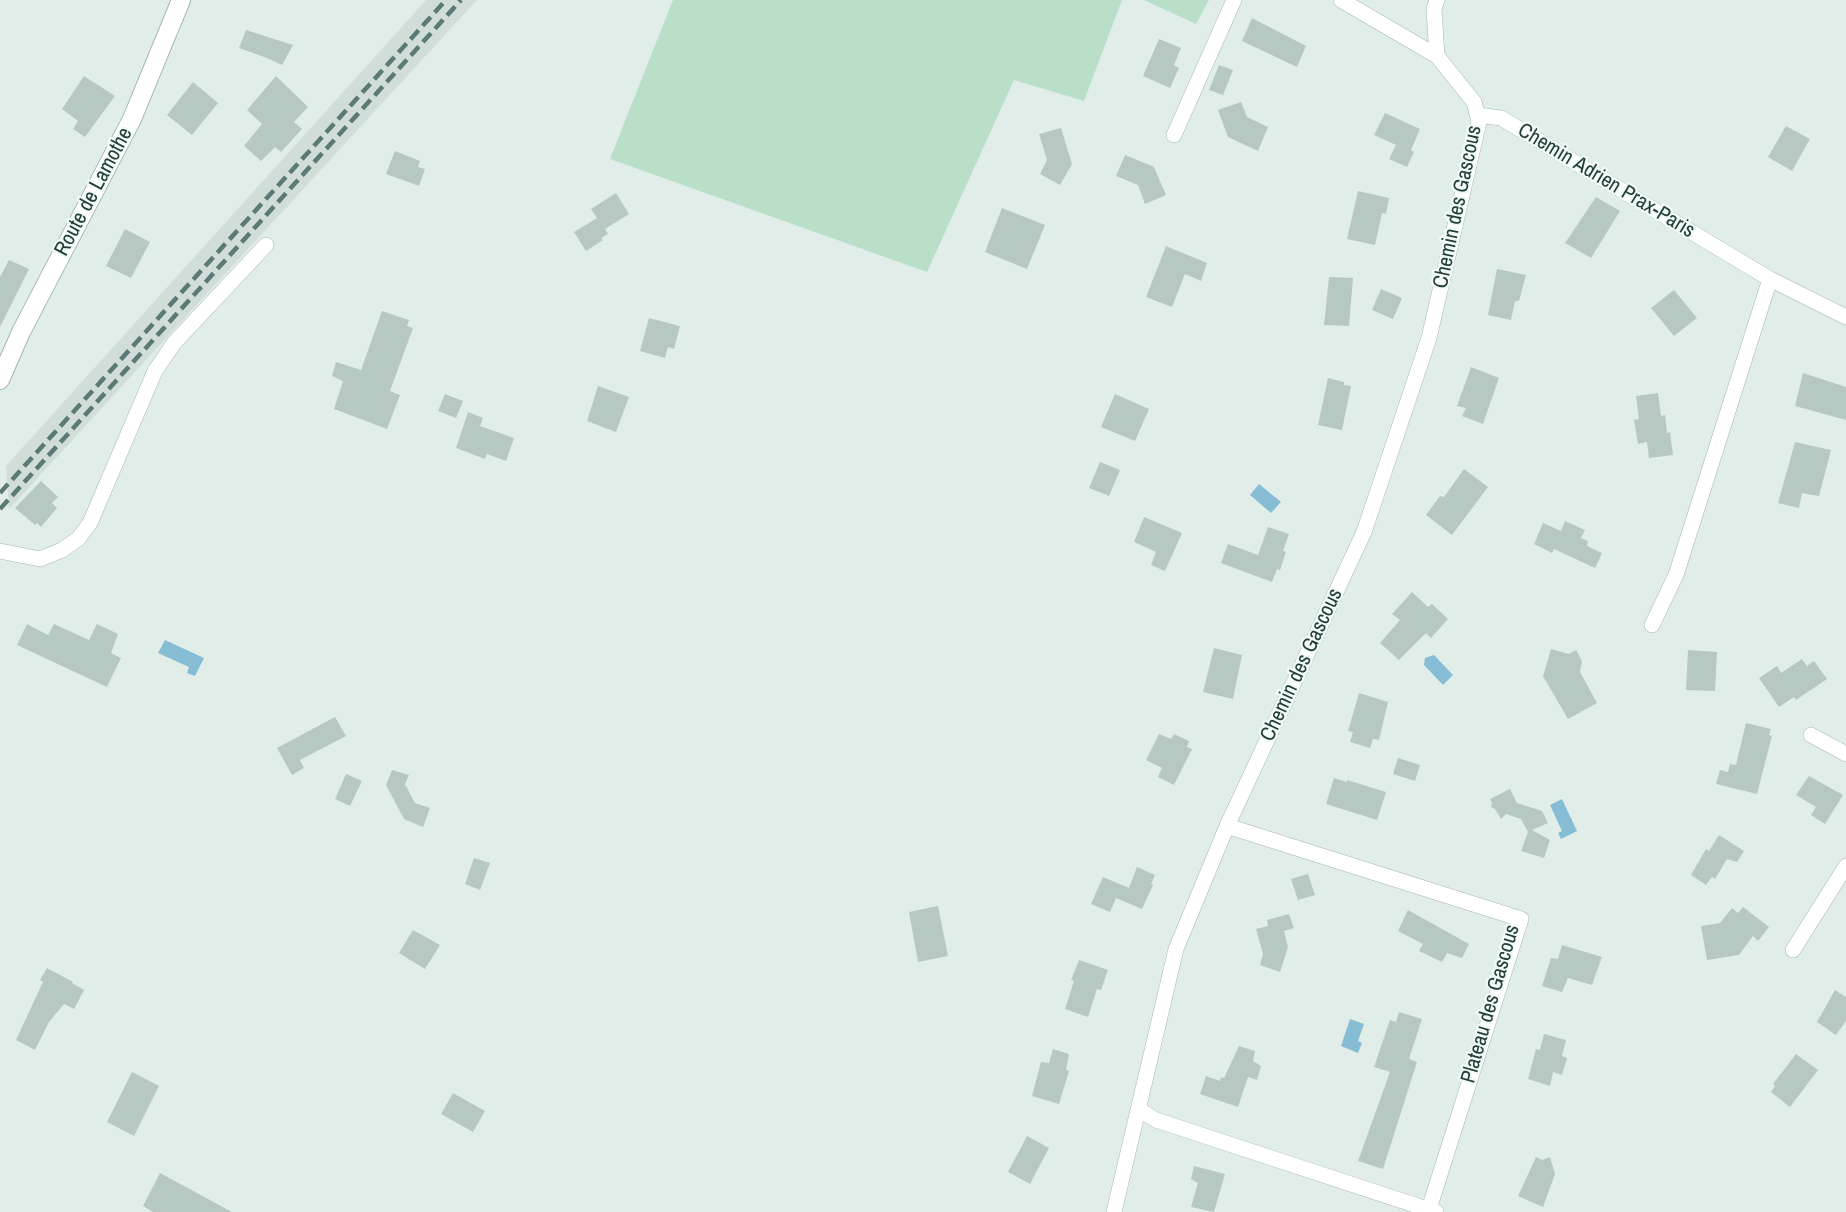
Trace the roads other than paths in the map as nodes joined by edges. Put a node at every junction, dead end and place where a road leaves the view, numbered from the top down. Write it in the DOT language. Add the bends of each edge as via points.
graph roads {
  1 [pos="181,0"];
  2 [pos="1234,0"];
  3 [pos="1341,0"];
  4 [pos="1437,0"];
  5 [pos="1437,56"];
  6 [pos="1478,115"];
  7 [pos="1174,135"];
  8 [pos="266,245"];
  9 [pos="1770,279"];
  10 [pos="1846,317"];
  11 [pos="0,380"];
  12 [pos="0,551"];
  13 [pos="1652,625"];
  14 [pos="1811,735"];
  15 [pos="1846,754"];
  16 [pos="1227,826"];
  17 [pos="1846,866"];
  18 [pos="1793,950"];
  19 [pos="1138,1109"];
  20 [pos="1433,1210"];
  21 [pos="1114,1212"];
  1 -- 11 [label="street, Route de Lamothe" via="132,119"];
  2 -- 7 [label="street"];
  3 -- 5 [label="street"];
  4 -- 5 [label="street"];
  5 -- 6 [label="street" via="1474,102"];
  6 -- 9 [label="street, Chemin Adrien Prax-Paris" via="1501,118"];
  6 -- 16 [label="street, Chemin des Gascous" via="1430,338 1364,532"];
  8 -- 12 [label="street" via="174,343 155,371 90,523 78,539 39,559"];
  9 -- 10 [label="street, Chemin Adrien Prax-Paris"];
  9 -- 13 [label="street" via="1676,575"];
  14 -- 15 [label="street"];
  16 -- 19 [label="street, Chemin des Gascous" via="1176,949"];
  16 -- 20 [label="street, Plateau des Gascous" via="1521,919"];
  17 -- 18 [label="street"];
  19 -- 20 [label="street, Plateau des Gascous" via="1156,1120"];
  19 -- 21 [label="street, Chemin des Gascous"];
}
